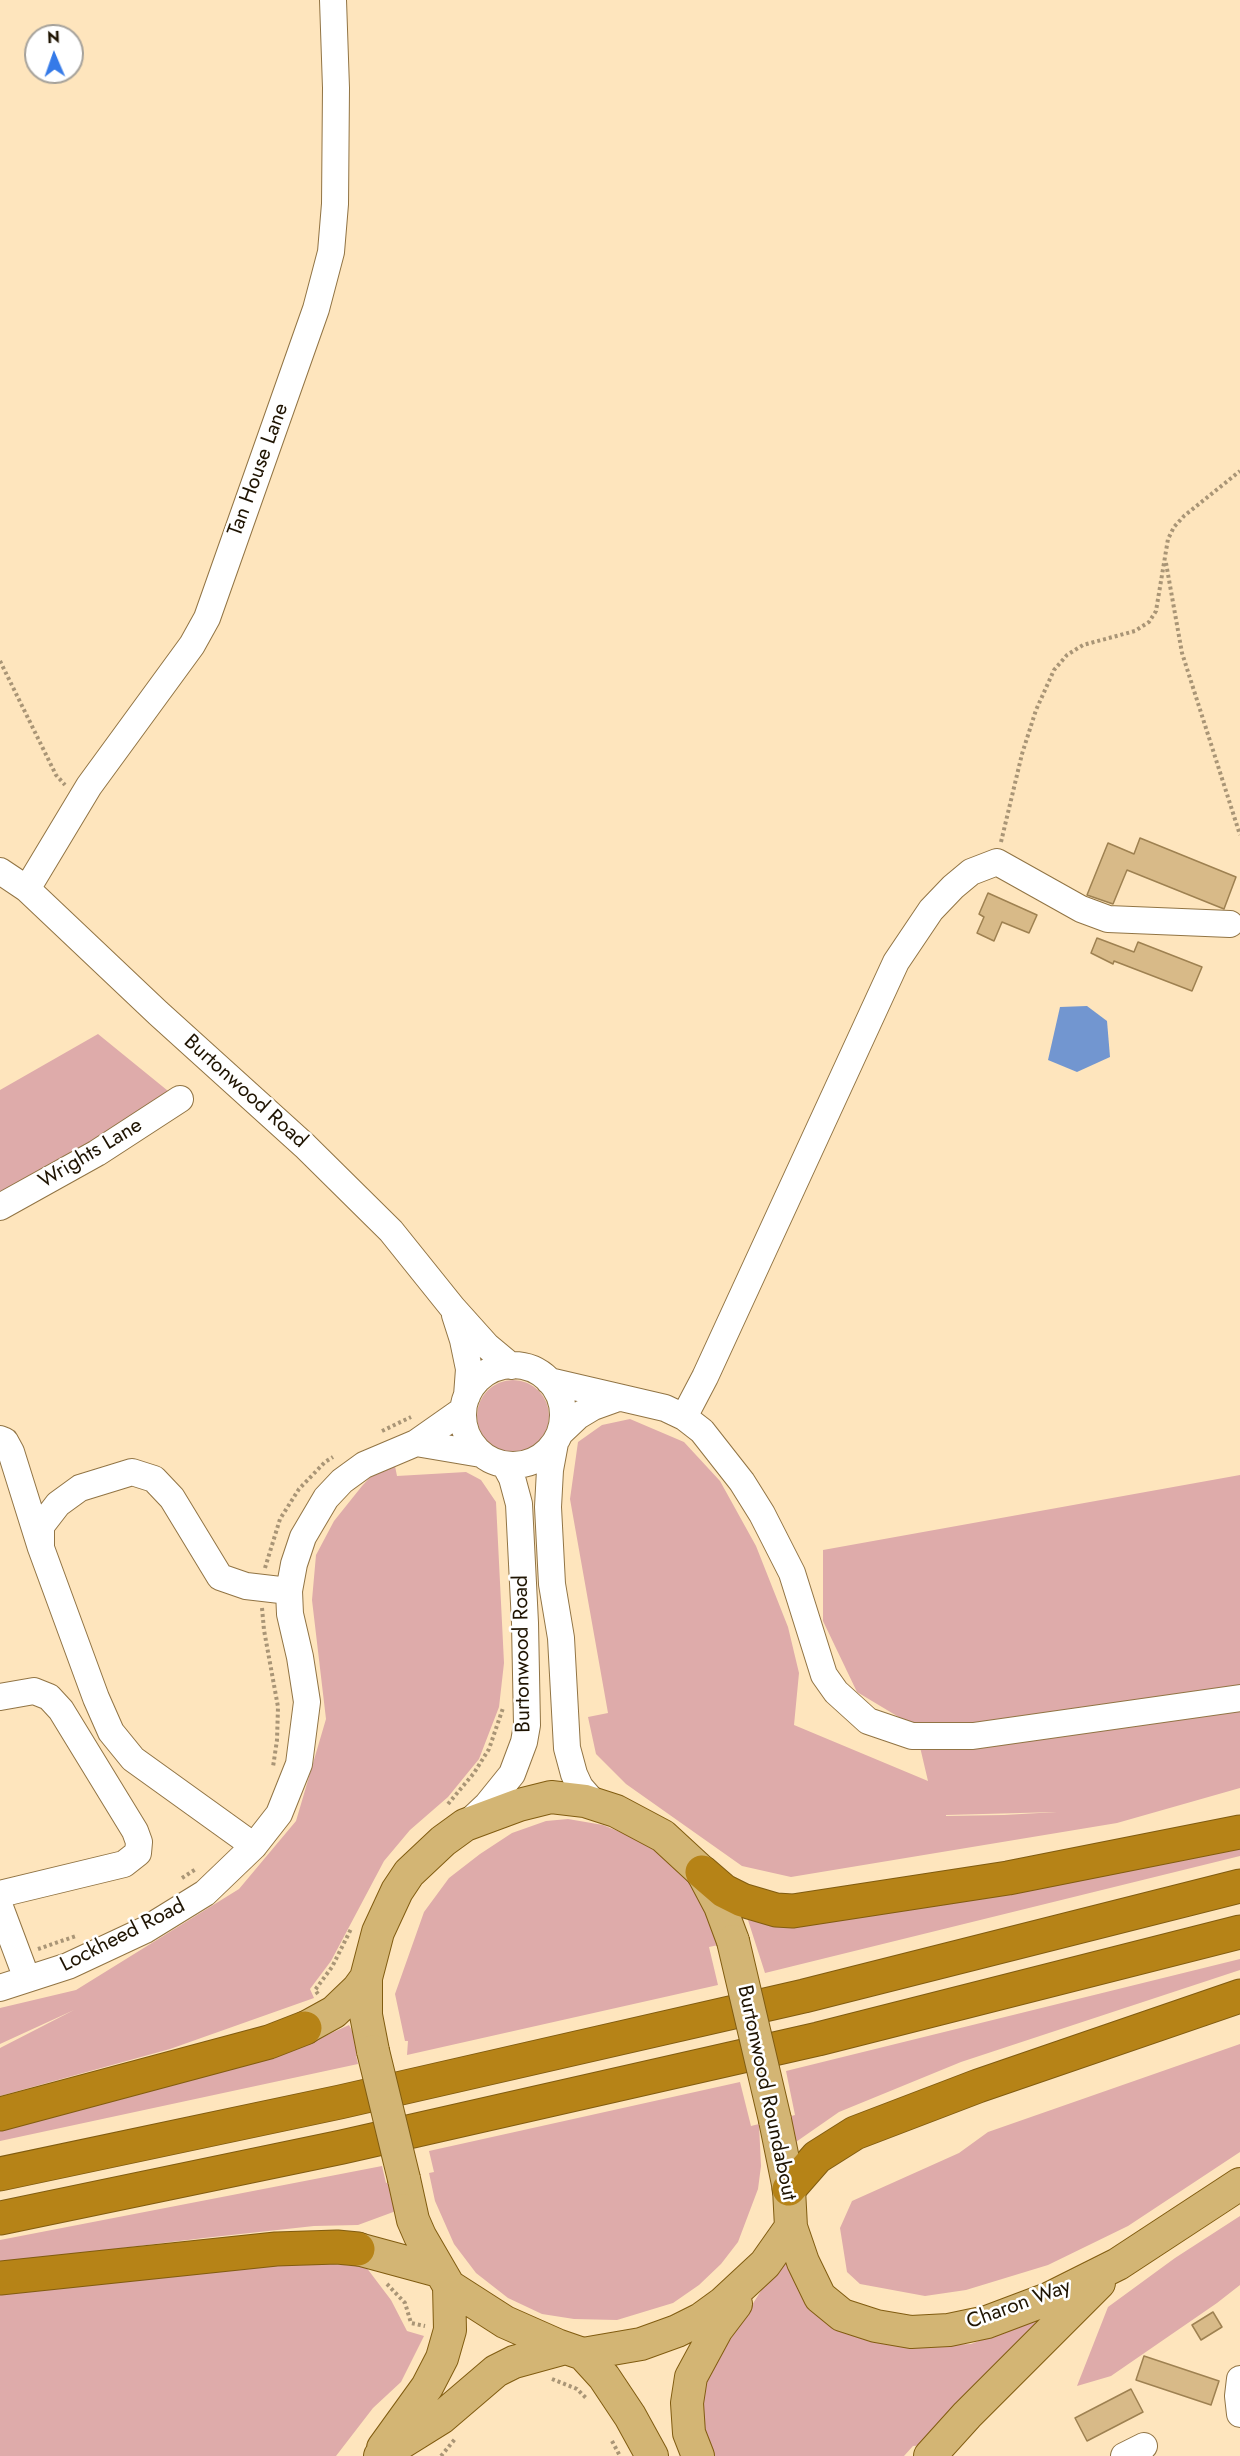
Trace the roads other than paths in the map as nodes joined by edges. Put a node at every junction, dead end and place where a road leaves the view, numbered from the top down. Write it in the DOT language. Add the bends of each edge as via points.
graph roads {
  1 [pos="333,0"];
  2 [pos="0,871"];
  3 [pos="27,889"];
  4 [pos="1230,924"];
  5 [pos="180,1099"];
  6 [pos="0,1207"];
  7 [pos="452,1307"];
  8 [pos="511,1366"];
  9 [pos="549,1381"];
  10 [pos="618,1398"];
  11 [pos="465,1403"];
  12 [pos="684,1417"];
  13 [pos="557,1438"];
  14 [pos="0,1439"];
  15 [pos="416,1443"];
  16 [pos="481,1454"];
  17 [pos="505,1465"];
  18 [pos="41,1548"];
  19 [pos="289,1591"];
  20 [pos="0,1696"];
  21 [pos="1240,1698"];
  22 [pos="594,1803"];
  23 [pos="1240,1809"];
  24 [pos="456,1815"];
  25 [pos="1240,1832"];
  26 [pos="254,1846"];
  27 [pos="702,1872"];
  28 [pos="1008,1878"];
  29 [pos="1240,1886"];
  30 [pos="0,1894"];
  31 [pos="0,1907"];
  32 [pos="1240,1932"];
  33 [pos="366,1978"];
  34 [pos="27,1979"];
  35 [pos="0,1988"];
  36 [pos="1240,1996"];
  37 [pos="305,2028"];
  38 [pos="0,2114"];
  39 [pos="0,2174"];
  40 [pos="1240,2184"];
  41 [pos="789,2189"];
  42 [pos="0,2218"];
  43 [pos="791,2227"];
  44 [pos="358,2249"];
  45 [pos="765,2264"];
  46 [pos="1118,2264"];
  47 [pos="0,2278"];
  48 [pos="444,2278"];
  49 [pos="574,2351"];
  50 [pos="1240,2379"];
  51 [pos="1240,2414"];
  52 [pos="378,2456"];
  53 [pos="652,2456"];
  54 [pos="698,2456"];
  55 [pos="930,2456"];
  1 -- 3 [label="street, Tan House Lane" via="335,204 331,252 316,309 207,618 192,645 80,801"];
  2 -- 3 [label="street, Burtonwood Road"];
  3 -- 7 [label="street, Burtonwood Road" via="305,1146 391,1231"];
  4 -- 12 [label="street" via="1108,919 1081,909 998,862 971,872 953,887 931,910 896,962"];
  5 -- 6 [label="street, Wrights Lane" via="97,1153"];
  7 -- 8 [label="street, Burtonwood Road"];
  7 -- 11 [label="street, Burtonwood Road" via="467,1359 469,1384"];
  8 -- 9 [label="street" via="538,1372"];
  8 -- 11 [label="street" via="484,1374"];
  9 -- 10 [label="street"];
  9 -- 13 [label="street" via="562,1405 563,1419"];
  10 -- 12 [label="street" via="665,1408"];
  10 -- 13 [label="street" via="578,1416"];
  11 -- 15 [label="street, Lockheed Road"];
  11 -- 16 [label="street" via="466,1435"];
  12 -- 21 [label="street" via="721,1453 762,1514 792,1573 824,1674 843,1700 868,1721 912,1736 972,1736"];
  13 -- 17 [label="street" via="535,1460"];
  13 -- 22 [label="street, Burtonwood Road" via="549,1470 548,1507 567,1748 574,1774"];
  14 -- 18 [label="street" via="11,1452"];
  15 -- 16 [label="street"];
  15 -- 19 [label="street, Lockheed Road" via="364,1464 326,1498 303,1537"];
  16 -- 17 [label="street"];
  17 -- 24 [label="street, Burtonwood Road" via="519,1504 525,1623 524,1742 512,1774 487,1805"];
  18 -- 19 [label="street" via="41,1526 58,1504 80,1488 132,1472 154,1479 172,1498 220,1577 246,1586"];
  18 -- 26 [label="street" via="111,1732 133,1759"];
  19 -- 26 [label="street, Lockheed Road" via="307,1702 299,1764 279,1814"];
  20 -- 30 [label="street" via="34,1691 49,1697 62,1710 139,1842 138,1852 124,1864"];
  22 -- 24 [label="main road, Burtonwood Roundabout" via="551,1797"];
  22 -- 27 [label="main road, Burtonwood Roundabout" via="641,1822 663,1836"];
  23 -- 28 [label="highway"];
  24 -- 33 [label="main road, Burtonwood Roundabout" via="397,1891 378,1932"];
  25 -- 28 [label="highway"];
  26 -- 34 [label="street, Lockheed Road" via="205,1893 178,1911 68,1966"];
  27 -- 28 [label="highway" via="742,1900 793,1911"];
  27 -- 41 [label="main road, Burtonwood Roundabout, bridge" via="733,1941"];
  29 -- 39 [label="highway" via="793,1999 340,2103"];
  31 -- 34 [label="street"];
  32 -- 42 [label="highway" via="795,2044 342,2147"];
  33 -- 37 [label="main road" via="334,2013"];
  33 -- 48 [label="main road, Burtonwood Roundabout, bridge" via="366,2015 413,2220"];
  34 -- 35 [label="street, Lockheed Road"];
  36 -- 41 [label="highway" via="978,2086 855,2133 817,2157"];
  37 -- 38 [label="highway" via="269,2042"];
  40 -- 46 [label="main road, Charon Way"];
  41 -- 43 [label="main road, Burtonwood Roundabout"];
  43 -- 45 [label="main road, Burtonwood Roundabout"];
  43 -- 46 [label="main road, Charon Way" via="820,2297 842,2315 911,2332 987,2322 1048,2299"];
  44 -- 47 [label="highway" via="276,2249"];
  44 -- 48 [label="main road"];
  45 -- 49 [label="main road, Burtonwood Roundabout" via="723,2303 677,2331 641,2344"];
  45 -- 54 [label="main road" via="717,2329 692,2377 687,2403 689,2433"];
  46 -- 55 [label="main road, Charon Way"];
  48 -- 49 [label="main road" via="506,2322"];
  48 -- 52 [label="main road" via="450,2330 442,2358 427,2387"];
  49 -- 52 [label="main road, Burtonwood Roundabout" via="514,2362 496,2371 441,2418"];
  49 -- 53 [label="main road" via="604,2377"];
  50 -- 51 [label="street"];
}
